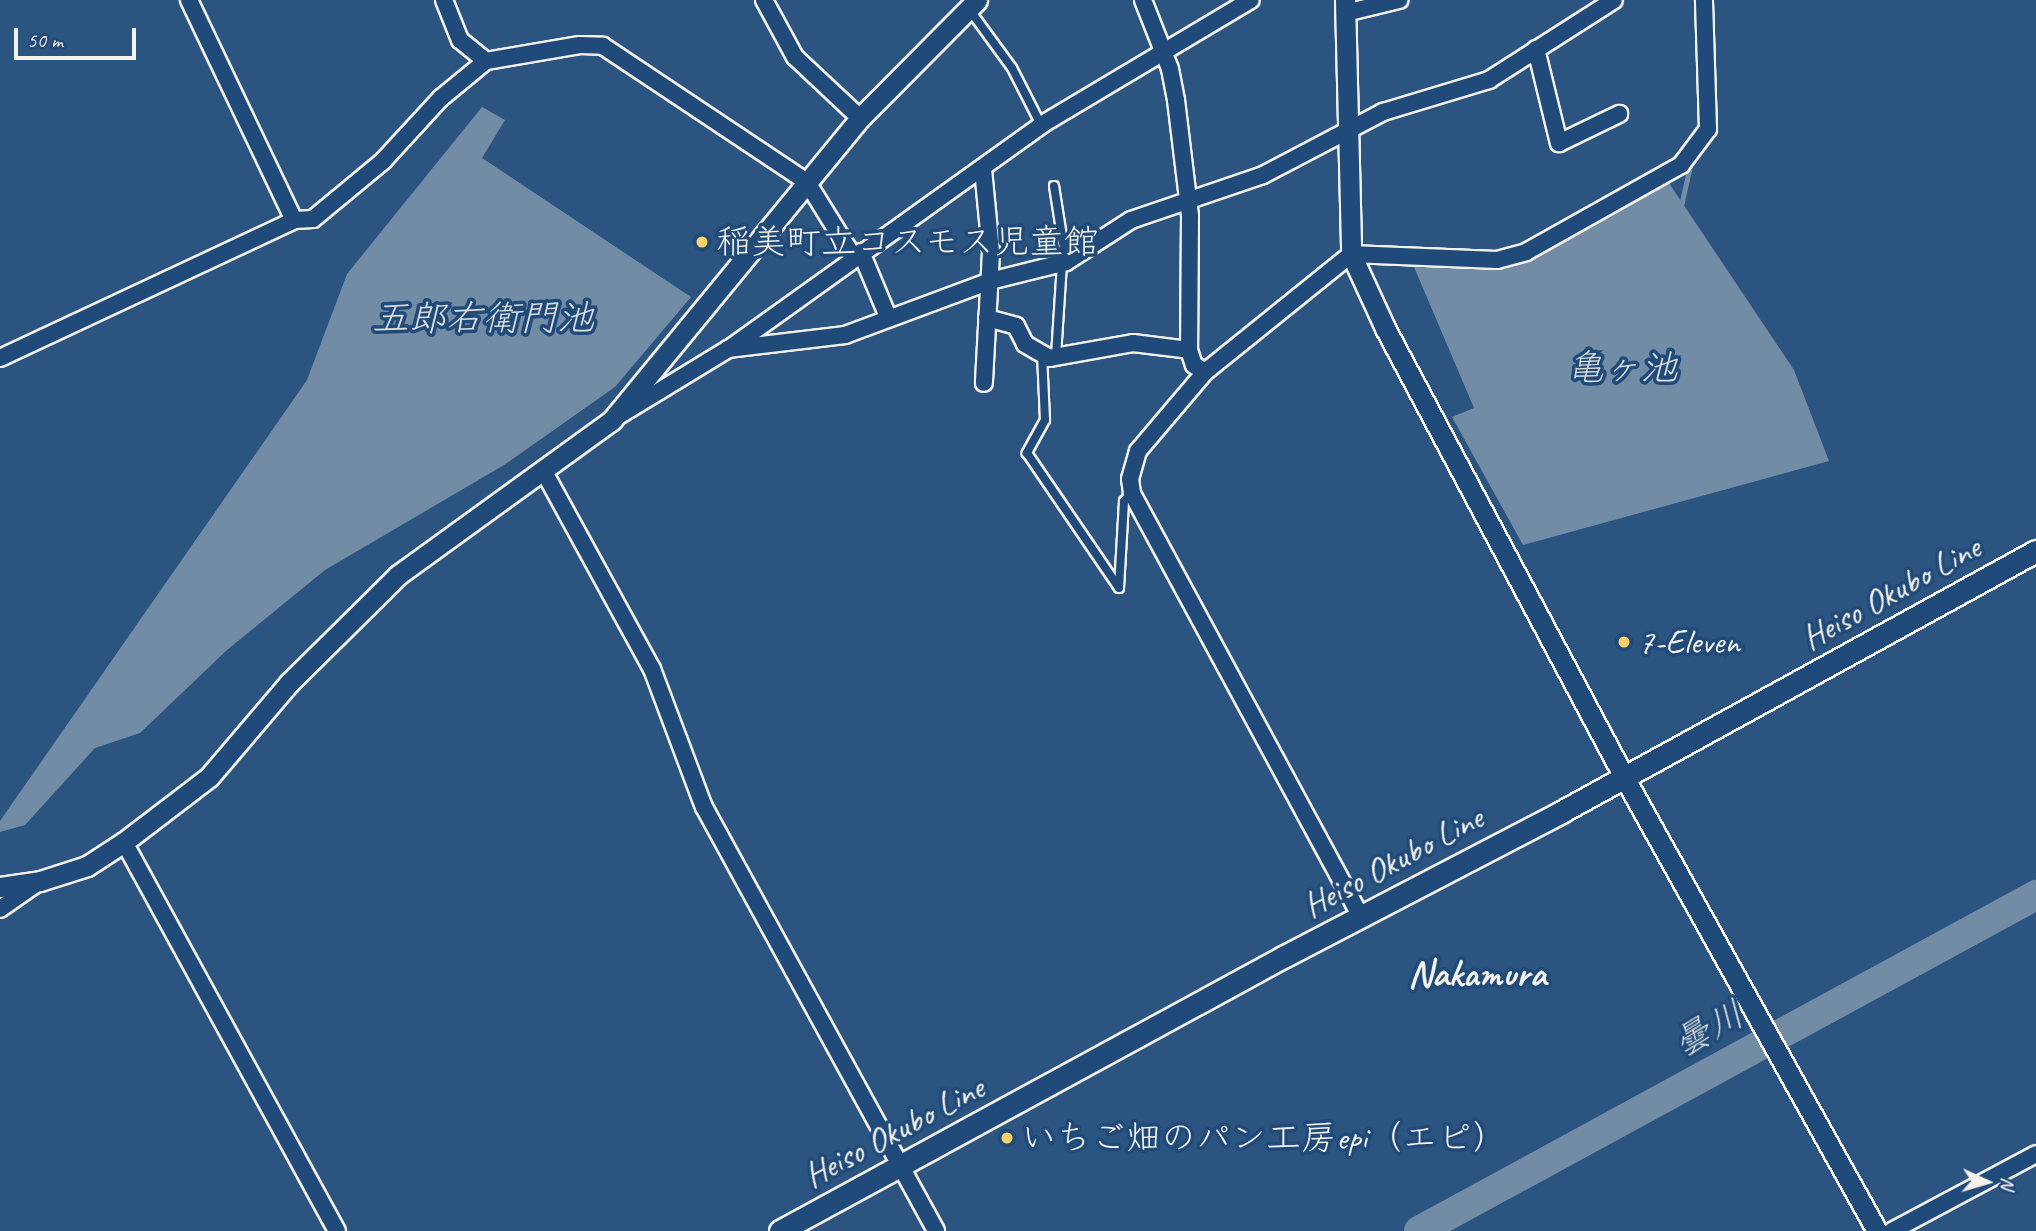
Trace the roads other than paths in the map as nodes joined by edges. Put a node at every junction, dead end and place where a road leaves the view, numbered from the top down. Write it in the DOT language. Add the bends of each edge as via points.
graph roads {
  1 [pos="189,0"];
  2 [pos="444,0"];
  3 [pos="764,0"];
  4 [pos="1143,0"];
  5 [pos="1251,0"];
  6 [pos="1399,0"];
  7 [pos="1614,0"];
  8 [pos="1704,0"];
  9 [pos="973,4"];
  10 [pos="1345,7"];
  11 [pos="1536,49"];
  12 [pos="1164,53"];
  13 [pos="486,61"];
  14 [pos="1619,114"];
  15 [pos="860,118"];
  16 [pos="1041,125"];
  17 [pos="1347,132"];
  18 [pos="983,169"];
  19 [pos="807,182"];
  20 [pos="1054,186"];
  21 [pos="1187,199"];
  22 [pos="295,220"];
  23 [pos="1352,254"];
  24 [pos="858,255"];
  25 [pos="1064,262"];
  26 [pos="990,281"];
  27 [pos="888,317"];
  28 [pos="987,318"];
  29 [pos="727,349"];
  30 [pos="1189,350"];
  31 [pos="1049,355"];
  32 [pos="0,358"];
  33 [pos="1205,372"];
  34 [pos="984,383"];
  35 [pos="612,420"];
  36 [pos="543,470"];
  37 [pos="1132,493"];
  38 [pos="2036,551"];
  39 [pos="1624,778"];
  40 [pos="124,842"];
  41 [pos="40,881"];
  42 [pos="0,887"];
  43 [pos="0,909"];
  44 [pos="1361,917"];
  45 [pos="2036,1154"];
  46 [pos="900,1167"];
  47 [pos="337,1231"];
  48 [pos="780,1231"];
  49 [pos="936,1231"];
  50 [pos="1877,1231"];
  51 [pos="1892,1231"];
  1 -- 22 [label="street"];
  2 -- 13 [label="street" via="460,40"];
  3 -- 15 [label="street" via="795,57"];
  4 -- 12 [label="street"];
  5 -- 12 [label="street"];
  6 -- 10 [label="street"];
  7 -- 11 [label="street"];
  8 -- 23 [label="street" via="1708,129 1681,165 1526,252 1497,260"];
  9 -- 15 [label="street"];
  9 -- 16 [label="lane"];
  10 -- 17 [label="street"];
  11 -- 14 [label="street" via="1559,143"];
  11 -- 17 [label="street" via="1489,80 1382,112"];
  12 -- 16 [label="street"];
  12 -- 21 [label="street" via="1176,100"];
  13 -- 19 [label="street" via="580,45 603,46"];
  13 -- 22 [label="street" via="323,211 313,219"];
  15 -- 19 [label="street"];
  16 -- 18 [label="street"];
  17 -- 21 [label="street" via="1263,175"];
  17 -- 23 [label="street"];
  18 -- 24 [label="street"];
  18 -- 26 [label="street"];
  19 -- 24 [label="street"];
  19 -- 35 [label="street"];
  20 -- 25 [label="lane"];
  21 -- 25 [label="street" via="1131,220"];
  21 -- 30 [label="street" via="1193,310"];
  22 -- 32 [label="street"];
  23 -- 33 [label="street"];
  23 -- 39 [label="street" via="1385,328"];
  24 -- 27 [label="street"];
  24 -- 29 [label="street"];
  25 -- 26 [label="street"];
  25 -- 31 [label="lane"];
  26 -- 27 [label="street"];
  26 -- 28 [label="street"];
  27 -- 29 [label="street" via="845,335"];
  28 -- 31 [label="street" via="1016,326 1025,344"];
  28 -- 34 [label="street"];
  29 -- 35 [label="street"];
  30 -- 31 [label="street" via="1133,342"];
  30 -- 33 [label="street" via="1194,365"];
  31 -- 37 [label="lane" via="1045,420 1027,453 1119,587 1124,501"];
  33 -- 37 [label="street" via="1138,451 1130,479"];
  35 -- 36 [label="street"];
  36 -- 40 [label="street" via="398,575 289,683 209,777"];
  36 -- 46 [label="street" via="652,669 704,807"];
  37 -- 44 [label="street"];
  38 -- 39 [label="main road, Heiso Okubo Line"];
  39 -- 44 [label="main road, Heiso Okubo Line"];
  39 -- 50 [label="street"];
  40 -- 41 [label="street" via="87,866"];
  40 -- 47 [label="street"];
  41 -- 42 [label="street"];
  41 -- 43 [label="street"];
  44 -- 46 [label="main road, Heiso Okubo Line"];
  45 -- 51 [label="street"];
  46 -- 48 [label="main road, Heiso Okubo Line"];
  46 -- 49 [label="street"];
}
